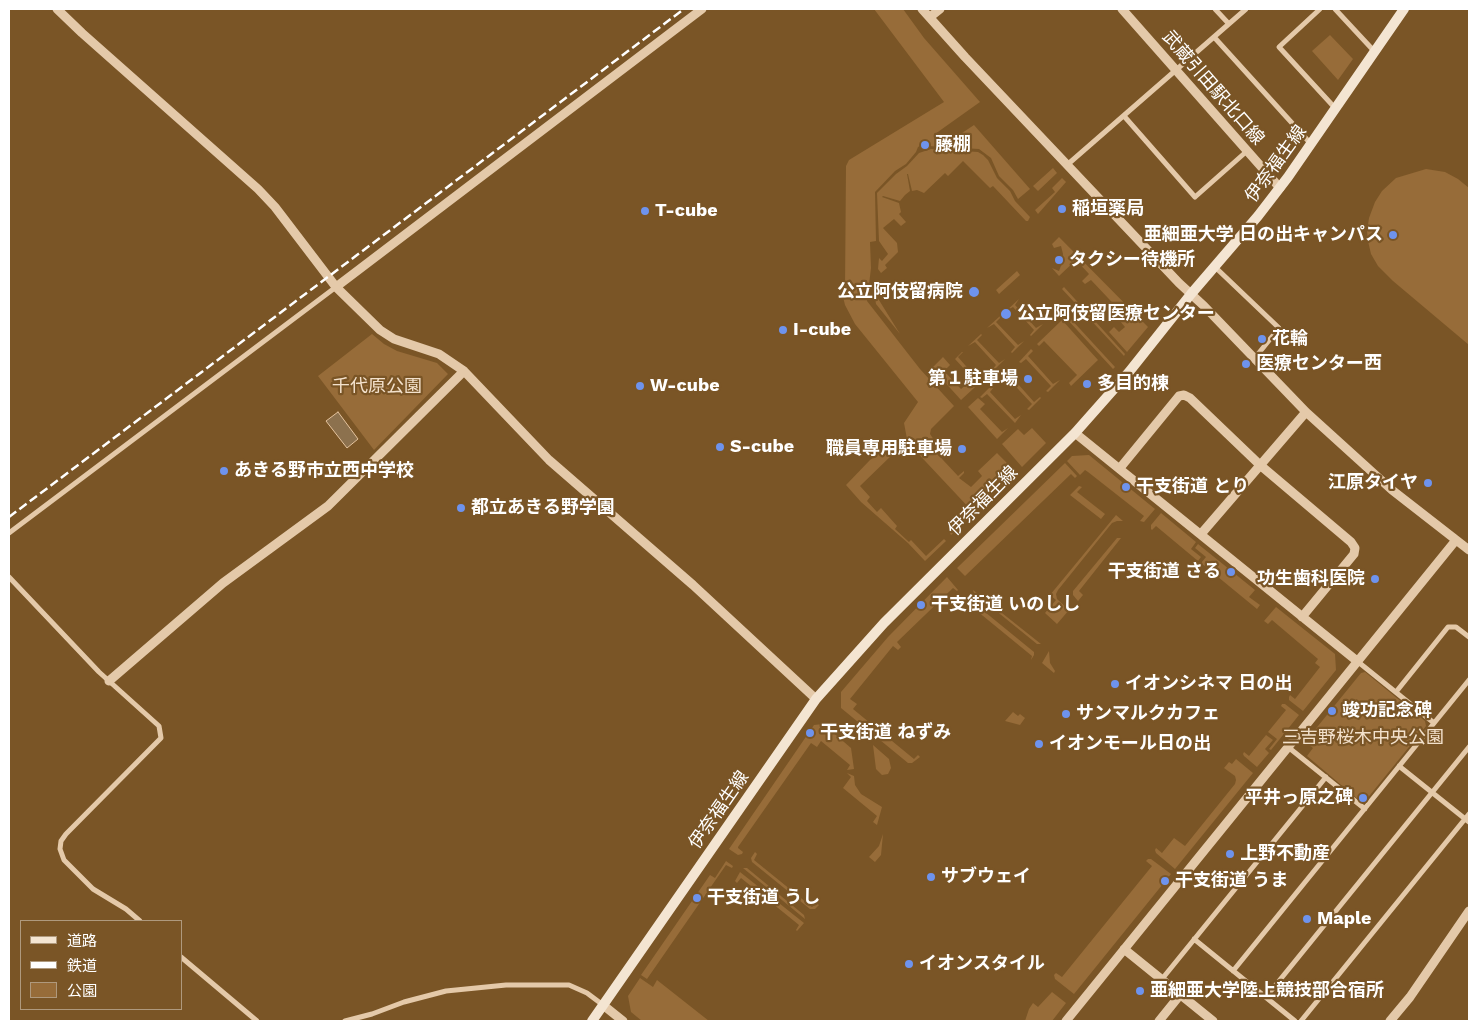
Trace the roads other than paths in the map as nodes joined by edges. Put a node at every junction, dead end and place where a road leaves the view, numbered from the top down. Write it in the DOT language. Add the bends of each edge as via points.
graph roads {
  1 [pos="58,9"];
  2 [pos="702,9"];
  3 [pos="922,9"];
  4 [pos="940,9"];
  5 [pos="1122,9"];
  6 [pos="1215,9"];
  7 [pos="1246,9"];
  8 [pos="1320,9"];
  9 [pos="1335,9"];
  10 [pos="1402,10"];
  11 [pos="930,17"];
  12 [pos="1229,24"];
  13 [pos="1214,37"];
  14 [pos="1374,51"];
  15 [pos="1176,70"];
  16 [pos="1335,108"];
  17 [pos="1124,116"];
  18 [pos="1312,144"];
  19 [pos="1247,151"];
  20 [pos="1067,165"];
  21 [pos="1280,188"];
  22 [pos="1215,266"];
  23 [pos="336,287"];
  24 [pos="1191,294"];
  25 [pos="1254,358"];
  26 [pos="464,371"];
  27 [pos="1306,412"];
  28 [pos="1075,433"];
  29 [pos="1260,465"];
  30 [pos="1120,468"];
  31 [pos="9,534"];
  32 [pos="1201,534"];
  33 [pos="1456,540"];
  34 [pos="1469,550"];
  35 [pos="9,577"];
  36 [pos="1302,617"];
  37 [pos="1469,637"];
  38 [pos="1357,662"];
  39 [pos="1469,680"];
  40 [pos="109,681"];
  41 [pos="1396,692"];
  42 [pos="816,699"];
  43 [pos="1434,723"];
  44 [pos="1288,747"];
  45 [pos="1469,747"];
  46 [pos="1400,766"];
  47 [pos="1326,777"];
  48 [pos="1432,792"];
  49 [pos="1365,809"];
  50 [pos="1468,819"];
  51 [pos="1469,911"];
  52 [pos="139,920"];
  53 [pos="1194,939"];
  54 [pos="1124,949"];
  55 [pos="182,959"];
  56 [pos="1233,971"];
  57 [pos="1162,979"];
  58 [pos="1180,994"];
  59 [pos="1266,997"];
  60 [pos="603,1005"];
  61 [pos="257,1021"];
  62 [pos="345,1021"];
  63 [pos="592,1021"];
  64 [pos="623,1021"];
  65 [pos="1066,1021"];
  66 [pos="1159,1021"];
  67 [pos="1213,1021"];
  68 [pos="1295,1021"];
  69 [pos="1302,1021"];
  70 [pos="1390,1021"];
  1 -- 23 [label="street" via="258,189"];
  2 -- 23 [label="street"];
  3 -- 11 [label="street"];
  4 -- 11 [label="street"];
  5 -- 15 [label="street, 武蔵引田駅北口線"];
  6 -- 12 [label="street"];
  7 -- 12 [label="street"];
  8 -- 16 [label="street" via="1279,47"];
  9 -- 14 [label="street"];
  10 -- 14 [label="main road, 伊奈福生線"];
  11 -- 20 [label="street"];
  12 -- 13 [label="street"];
  13 -- 15 [label="street"];
  13 -- 18 [label="street"];
  14 -- 16 [label="main road, 伊奈福生線"];
  15 -- 17 [label="street"];
  15 -- 19 [label="street, 武蔵引田駅北口線"];
  16 -- 18 [label="main road, 伊奈福生線"];
  17 -- 19 [label="street" via="1195,197"];
  17 -- 20 [label="street"];
  18 -- 21 [label="main road, 伊奈福生線"];
  19 -- 21 [label="street, 武蔵引田駅北口線"];
  20 -- 24 [label="street"];
  21 -- 22 [label="main road, 伊奈福生線"];
  22 -- 24 [label="main road, 伊奈福生線"];
  22 -- 25 [label="street" via="1279,328"];
  23 -- 26 [label="street" via="387,335 439,354"];
  23 -- 31 [label="street"];
  24 -- 25 [label="street"];
  24 -- 28 [label="main road, 伊奈福生線"];
  25 -- 27 [label="street"];
  26 -- 40 [label="street" via="328,506 223,583"];
  26 -- 42 [label="street" via="549,460 693,585"];
  27 -- 29 [label="street"];
  27 -- 33 [label="street" via="1392,490"];
  28 -- 30 [label="street"];
  28 -- 42 [label="main road, 伊奈福生線" via="884,623"];
  29 -- 30 [label="street" via="1184,395 1179,396"];
  29 -- 32 [label="street"];
  29 -- 36 [label="street" via="1352,542 1355,548 1354,554"];
  30 -- 32 [label="street"];
  32 -- 36 [label="street"];
  33 -- 34 [label="street"];
  33 -- 38 [label="street"];
  35 -- 40 [label="street"];
  36 -- 38 [label="street"];
  37 -- 41 [label="street" via="1456,627 1448,627"];
  38 -- 41 [label="street"];
  38 -- 44 [label="street"];
  39 -- 43 [label="street"];
  40 -- 52 [label="street" via="159,726 161,738 66,834 60,849 64,860 93,889"];
  41 -- 43 [label="street"];
  42 -- 60 [label="main road, 伊奈福生線"];
  43 -- 46 [label="street"];
  44 -- 47 [label="street"];
  44 -- 54 [label="street"];
  45 -- 48 [label="street"];
  46 -- 48 [label="street"];
  46 -- 49 [label="street"];
  47 -- 49 [label="street"];
  47 -- 53 [label="street"];
  48 -- 50 [label="street"];
  48 -- 59 [label="street"];
  49 -- 56 [label="street"];
  50 -- 69 [label="street"];
  51 -- 70 [label="street"];
  53 -- 56 [label="street"];
  53 -- 57 [label="street"];
  54 -- 57 [label="street"];
  54 -- 65 [label="street"];
  55 -- 61 [label="street"];
  56 -- 59 [label="street"];
  57 -- 58 [label="street"];
  58 -- 66 [label="street"];
  58 -- 67 [label="street"];
  59 -- 68 [label="street"];
  60 -- 62 [label="street" via="569,985 506,984 446,991"];
  60 -- 63 [label="main road, 伊奈福生線"];
  60 -- 64 [label="street"];
}
